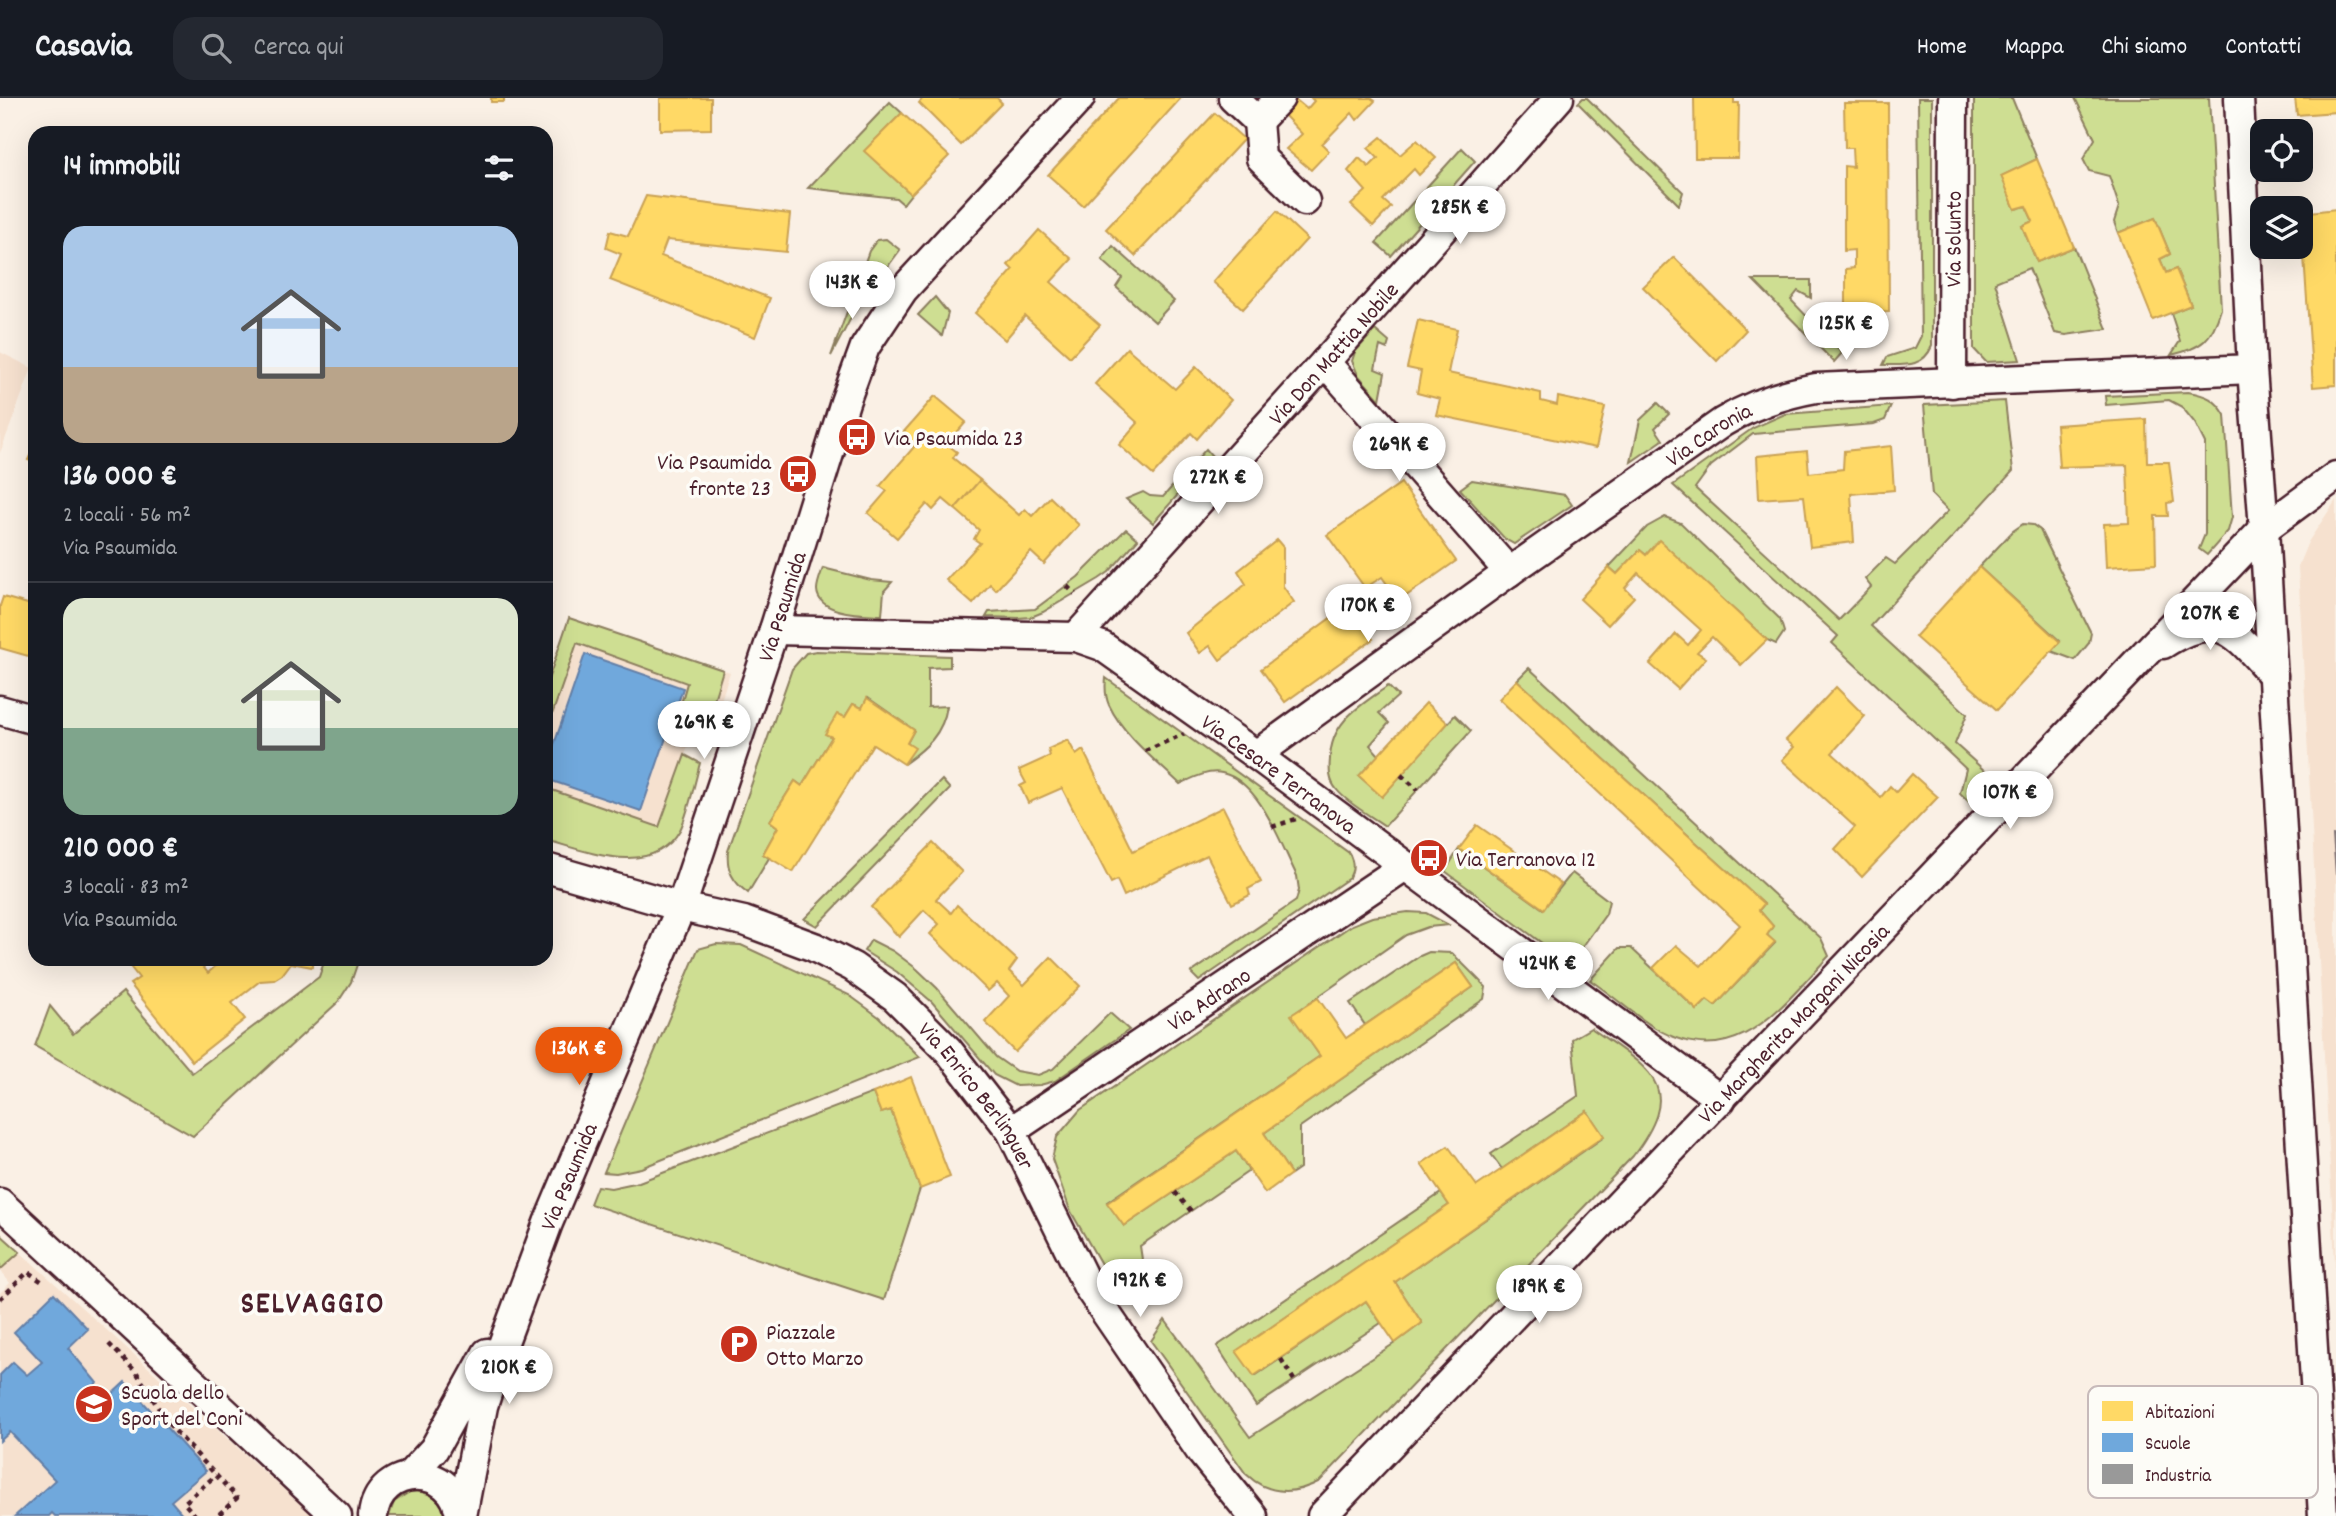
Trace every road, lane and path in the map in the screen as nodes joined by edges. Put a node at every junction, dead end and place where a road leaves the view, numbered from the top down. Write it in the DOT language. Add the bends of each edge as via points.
graph roads {
  1 [pos="1080,98"];
  2 [pos="1233,98"];
  3 [pos="1280,98"];
  4 [pos="1559,98"];
  5 [pos="1953,98"];
  6 [pos="2239,98"];
  7 [pos="1258,121"];
  8 [pos="1305,201"];
  9 [pos="1325,362"];
  10 [pos="2252,369"];
  11 [pos="1952,383"];
  12 [pos="2336,476"];
  13 [pos="2264,529"];
  14 [pos="1509,572"];
  15 [pos="1067,586"];
  16 [pos="1076,594"];
  17 [pos="774,630"];
  18 [pos="1076,637"];
  19 [pos="2142,657"];
  20 [pos="2273,676"];
  21 [pos="0,710"];
  22 [pos="28,718"];
  23 [pos="1184,734"];
  24 [pos="1145,751"];
  25 [pos="1256,755"];
  26 [pos="1401,775"];
  27 [pos="1418,790"];
  28 [pos="1300,817"];
  29 [pos="1272,827"];
  30 [pos="1405,866"];
  31 [pos="553,870"];
  32 [pos="681,907"];
  33 [pos="1721,1100"];
  34 [pos="1012,1131"];
  35 [pos="1175,1192"];
  36 [pos="0,1203"];
  37 [pos="1191,1211"];
  38 [pos="47,1285"];
  39 [pos="523,1286"];
  40 [pos="0,1299"];
  41 [pos="102,1337"];
  42 [pos="1281,1359"];
  43 [pos="1294,1380"];
  44 [pos="2315,1386"];
  45 [pos="2318,1432"];
  46 [pos="216,1475"];
  47 [pos="410,1476"];
  48 [pos="370,1510"];
  49 [pos="196,1516"];
  50 [pos="217,1516"];
  51 [pos="337,1516"];
  52 [pos="461,1516"];
  53 [pos="1253,1516"];
  54 [pos="1322,1516"];
  55 [pos="2323,1516"];
  1 -- 17 [label="street, Via Psaumida" via="903,290 865,347"];
  2 -- 7 [label="street"];
  3 -- 7 [label="street"];
  4 -- 9 [label="street, Via Don Mattia Nobile"];
  5 -- 11 [label="street, Via Solunto"];
  6 -- 10 [label="street"];
  7 -- 8 [label="street" via="1261,158"];
  9 -- 14 [label="street"];
  9 -- 18 [label="street, Via Don Mattia Nobile"];
  10 -- 11 [label="street, Via Caronia"];
  10 -- 13 [label="street"];
  11 -- 14 [label="street, Via Caronia" via="1816,388 1751,406"];
  12 -- 13 [label="street, Via Margherita Margani Nicosia"];
  13 -- 19 [label="street, Via Margherita Margani Nicosia"];
  13 -- 20 [label="street"];
  14 -- 25 [label="street, Via Caronia"];
  15 -- 16 [label="path"];
  17 -- 18 [label="street, Via Cesare Terranova"];
  17 -- 32 [label="street, Via Psaumida"];
  18 -- 25 [label="street, Via Cesare Terranova" via="1102,646"];
  19 -- 20 [label="street" via="2181,633 2213,626 2236,635"];
  19 -- 33 [label="street, Via Margherita Margani Nicosia"];
  20 -- 44 [label="street"];
  21 -- 22 [label="street"];
  23 -- 24 [label="path"];
  25 -- 30 [label="street, Via Cesare Terranova"];
  26 -- 27 [label="path"];
  28 -- 29 [label="path"];
  30 -- 33 [label="street, Via Cesare Terranova"];
  30 -- 34 [label="street, Via Adrano"];
  31 -- 32 [label="street, Via Enrico Berlinguer"];
  32 -- 34 [label="street, Via Enrico Berlinguer" via="744,921 853,967 895,997 948,1050"];
  32 -- 39 [label="street, Via Psaumida"];
  33 -- 54 [label="street, Via Margherita Margani Nicosia"];
  34 -- 53 [label="street, Via Enrico Berlinguer" via="1088,1287 1201,1452"];
  35 -- 37 [label="path"];
  36 -- 51 [label="street"];
  38 -- 40 [label="path" via="28,1272"];
  39 -- 47 [label="street" via="434,1449"];
  39 -- 52 [label="street" via="483,1406"];
  41 -- 46 [label="path" via="137,1373 167,1422"];
  42 -- 43 [label="path"];
  45 -- 55 [label="street"];
  46 -- 49 [label="path" via="184,1503"];
  46 -- 50 [label="path" via="237,1498"];
  47 -- 48 [label="street" via="386,1488"];
  47 -- 52 [label="street" via="435,1479 446,1486"];
}
